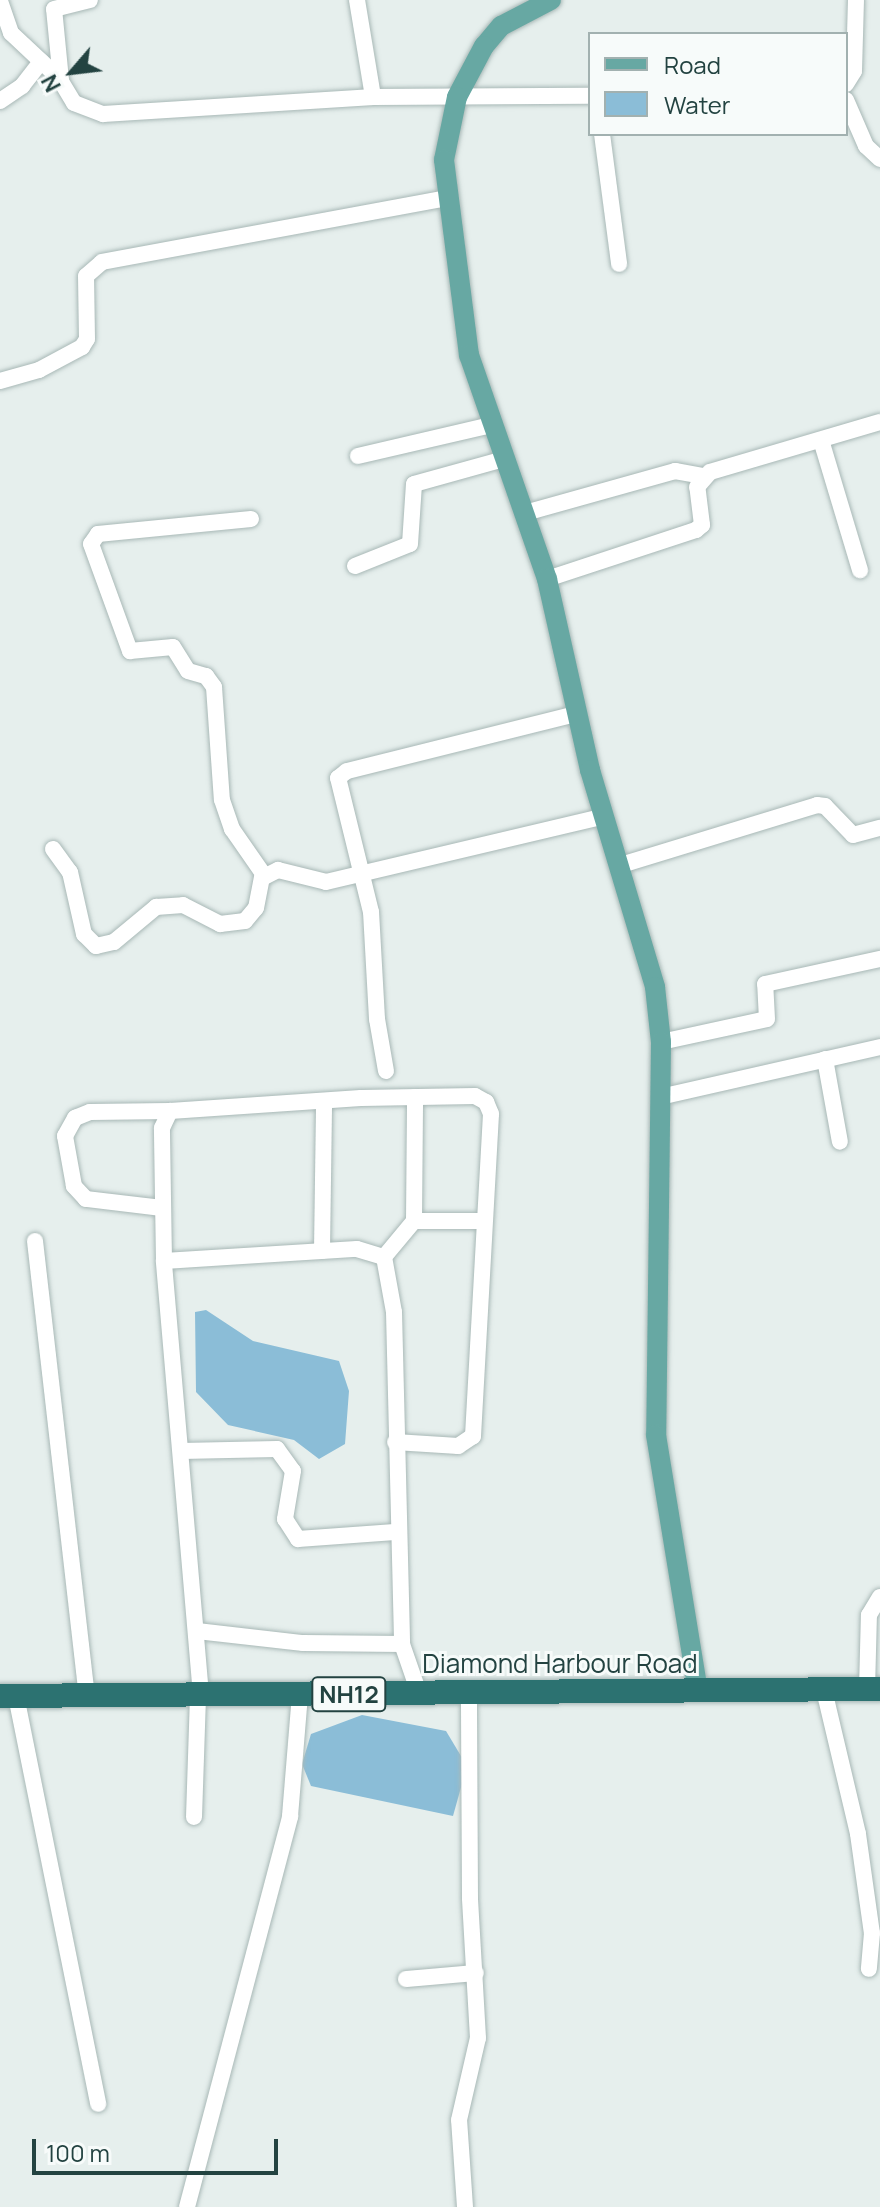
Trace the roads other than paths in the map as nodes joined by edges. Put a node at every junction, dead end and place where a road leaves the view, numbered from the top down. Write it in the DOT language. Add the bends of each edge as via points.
graph roads {
  1 [pos="90,0"];
  2 [pos="357,0"];
  3 [pos="551,0"];
  4 [pos="856,0"];
  5 [pos="0,2"];
  6 [pos="41,62"];
  7 [pos="61,80"];
  8 [pos="848,81"];
  9 [pos="588,96"];
  10 [pos="373,97"];
  11 [pos="457,97"];
  12 [pos="0,101"];
  13 [pos="848,105"];
  14 [pos="602,136"];
  15 [pos="880,159"];
  16 [pos="448,198"];
  17 [pos="619,264"];
  18 [pos="0,381"];
  19 [pos="880,422"];
  20 [pos="491,425"];
  21 [pos="821,440"];
  22 [pos="358,456"];
  23 [pos="504,459"];
  24 [pos="704,476"];
  25 [pos="525,513"];
  26 [pos="251,519"];
  27 [pos="355,566"];
  28 [pos="860,570"];
  29 [pos="547,579"];
  30 [pos="576,714"];
  31 [pos="605,816"];
  32 [pos="880,828"];
  33 [pos="53,849"];
  34 [pos="621,865"];
  35 [pos="264,875"];
  36 [pos="360,875"];
  37 [pos="880,959"];
  38 [pos="661,1042"];
  39 [pos="880,1047"];
  40 [pos="825,1059"];
  41 [pos="386,1071"];
  42 [pos="415,1097"];
  43 [pos="660,1097"];
  44 [pos="324,1102"];
  45 [pos="170,1111"];
  46 [pos="840,1142"];
  47 [pos="162,1208"];
  48 [pos="414,1221"];
  49 [pos="484,1221"];
  50 [pos="35,1241"];
  51 [pos="322,1251"];
  52 [pos="384,1257"];
  53 [pos="164,1261"];
  54 [pos="395,1442"];
  55 [pos="181,1451"];
  56 [pos="395,1532"];
  57 [pos="880,1597"];
  58 [pos="197,1631"];
  59 [pos="402,1644"];
  60 [pos="874,1689"];
  61 [pos="824,1690"];
  62 [pos="698,1691"];
  63 [pos="419,1693"];
  64 [pos="469,1693"];
  65 [pos="300,1694"];
  66 [pos="87,1695"];
  67 [pos="200,1695"];
  68 [pos="8,1696"];
  69 [pos="194,1817"];
  70 [pos="869,1969"];
  71 [pos="476,1973"];
  72 [pos="406,1979"];
  73 [pos="98,2104"];
  74 [pos="187,2207"];
  75 [pos="465,2207"];
  1 -- 7 [label="street" via="54,9"];
  2 -- 10 [label="street"];
  3 -- 11 [label="main road" via="501,26"];
  4 -- 8 [label="street" via="854,71"];
  5 -- 6 [label="street" via="11,33"];
  6 -- 7 [label="street"];
  6 -- 12 [label="street" via="22,86"];
  7 -- 10 [label="street" via="78,107 103,114"];
  9 -- 11 [label="street"];
  10 -- 11 [label="street"];
  11 -- 16 [label="main road" via="445,135"];
  13 -- 15 [label="street" via="866,146"];
  14 -- 17 [label="street"];
  16 -- 18 [label="street" via="102,262 86,276 87,339 82,347 39,370"];
  16 -- 20 [label="main road" via="459,310"];
  19 -- 21 [label="street"];
  20 -- 22 [label="street"];
  20 -- 23 [label="main road"];
  21 -- 24 [label="street"];
  21 -- 28 [label="street"];
  23 -- 25 [label="main road"];
  23 -- 27 [label="street" via="414,484 410,544"];
  24 -- 25 [label="street" via="675,471"];
  24 -- 29 [label="street" via="697,487 702,525 696,530"];
  25 -- 29 [label="main road"];
  26 -- 35 [label="street" via="98,534 91,541 130,651 172,647 188,671 211,681 228,821"];
  29 -- 30 [label="main road"];
  30 -- 31 [label="main road"];
  30 -- 36 [label="street" via="341,774 338,786"];
  31 -- 34 [label="main road"];
  31 -- 36 [label="street"];
  32 -- 34 [label="street" via="850,834 825,806 817,805"];
  33 -- 35 [label="street" via="70,872 84,934 96,946 114,942 156,907 183,905 220,924 245,921 256,908"];
  34 -- 38 [label="main road" via="655,987"];
  35 -- 36 [label="street" via="290,869 318,882"];
  36 -- 41 [label="street" via="371,912 377,1019"];
  37 -- 38 [label="street" via="765,984 767,1019"];
  38 -- 43 [label="main road"];
  39 -- 40 [label="street"];
  40 -- 43 [label="street"];
  40 -- 46 [label="street"];
  42 -- 44 [label="street"];
  42 -- 48 [label="street"];
  42 -- 49 [label="street" via="475,1096 486,1102 491,1114"];
  43 -- 62 [label="main road" via="656,1435"];
  44 -- 45 [label="street"];
  44 -- 51 [label="street"];
  45 -- 47 [label="street" via="162,1128"];
  45 -- 47 [label="street" via="90,1112 75,1118 65,1136 74,1186 86,1199"];
  47 -- 53 [label="street"];
  48 -- 49 [label="street"];
  48 -- 52 [label="street"];
  49 -- 54 [label="street" via="473,1436 458,1446"];
  50 -- 66 [label="street"];
  51 -- 52 [label="street" via="357,1249"];
  51 -- 53 [label="street"];
  52 -- 54 [label="street" via="394,1312"];
  53 -- 55 [label="street"];
  54 -- 56 [label="street"];
  55 -- 56 [label="street" via="277,1449 293,1471 285,1519 298,1539"];
  55 -- 58 [label="street"];
  56 -- 59 [label="street"];
  57 -- 60 [label="street" via="869,1615"];
  58 -- 59 [label="street" via="303,1643"];
  58 -- 67 [label="street"];
  59 -- 63 [label="street"];
  60 -- 61 [label="highway, Diamond Harbour Road / NH12"];
  61 -- 62 [label="highway, Diamond Harbour Road / NH12"];
  61 -- 70 [label="street" via="858,1834 872,1933"];
  62 -- 64 [label="highway, Diamond Harbour Road / NH12"];
  63 -- 64 [label="highway, Diamond Harbour Road / NH12"];
  63 -- 65 [label="highway, Diamond Harbour Road / NH12"];
  64 -- 71 [label="street" via="470,1898"];
  65 -- 67 [label="highway, Diamond Harbour Road / NH12"];
  65 -- 74 [label="street" via="290,1816"];
  66 -- 67 [label="highway, Diamond Harbour Road / NH12"];
  66 -- 68 [label="highway, Diamond Harbour Road / NH12"];
  67 -- 69 [label="street"];
  68 -- 73 [label="street"];
  71 -- 72 [label="street"];
  71 -- 75 [label="street" via="478,2038 459,2120"];
}
